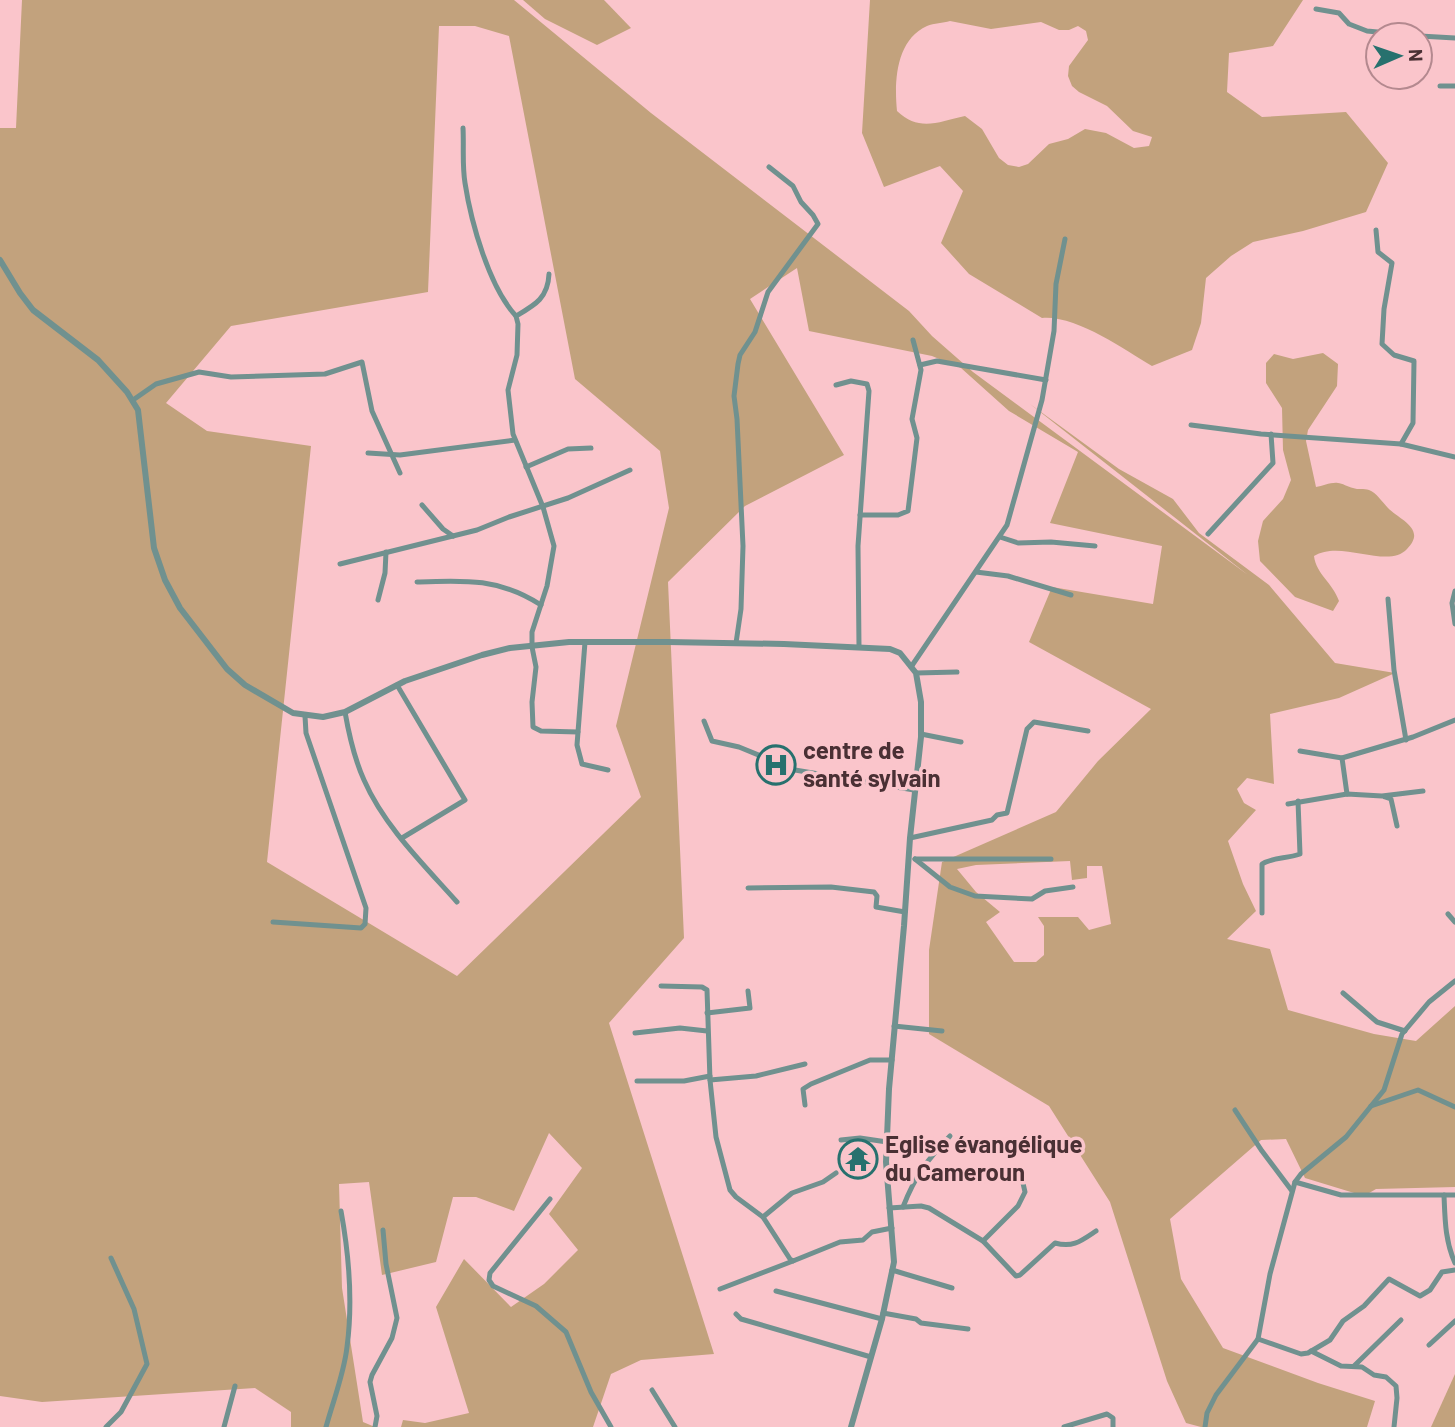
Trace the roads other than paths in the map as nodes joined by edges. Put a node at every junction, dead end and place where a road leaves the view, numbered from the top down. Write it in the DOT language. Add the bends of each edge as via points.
graph roads {
  1 [pos="1316,9"];
  2 [pos="1364,30"];
  3 [pos="1434,37"];
  4 [pos="1455,38"];
  5 [pos="1440,86"];
  6 [pos="1455,86"];
  7 [pos="463,128"];
  8 [pos="769,167"];
  9 [pos="1376,230"];
  10 [pos="1065,239"];
  11 [pos="0,260"];
  12 [pos="550,274"];
  13 [pos="516,316"];
  14 [pos="913,340"];
  15 [pos="920,365"];
  16 [pos="1046,380"];
  17 [pos="836,385"];
  18 [pos="133,400"];
  19 [pos="1191,425"];
  20 [pos="1272,435"];
  21 [pos="515,440"];
  22 [pos="1401,443"];
  23 [pos="591,448"];
  24 [pos="368,453"];
  25 [pos="390,454"];
  26 [pos="1455,457"];
  27 [pos="526,467"];
  28 [pos="630,470"];
  29 [pos="400,473"];
  30 [pos="422,506"];
  31 [pos="542,507"];
  32 [pos="860,515"];
  33 [pos="1208,534"];
  34 [pos="453,536"];
  35 [pos="1000,537"];
  36 [pos="1096,546"];
  37 [pos="386,552"];
  38 [pos="340,564"];
  39 [pos="976,572"];
  40 [pos="417,582"];
  41 [pos="1455,591"];
  42 [pos="1070,595"];
  43 [pos="1388,599"];
  44 [pos="378,600"];
  45 [pos="541,604"];
  46 [pos="1455,624"];
  47 [pos="585,642"];
  48 [pos="736,643"];
  49 [pos="532,647"];
  50 [pos="859,647"];
  51 [pos="913,670"];
  52 [pos="957,672"];
  53 [pos="397,685"];
  54 [pos="345,712"];
  55 [pos="305,716"];
  56 [pos="1455,720"];
  57 [pos="704,721"];
  58 [pos="1088,731"];
  59 [pos="578,732"];
  60 [pos="921,734"];
  61 [pos="1406,740"];
  62 [pos="961,742"];
  63 [pos="1300,751"];
  64 [pos="1342,758"];
  65 [pos="608,770"];
  66 [pos="914,790"];
  67 [pos="1423,791"];
  68 [pos="1346,794"];
  69 [pos="1382,796"];
  70 [pos="1298,801"];
  71 [pos="1288,804"];
  72 [pos="1397,826"];
  73 [pos="402,838"];
  74 [pos="909,838"];
  75 [pos="912,859"];
  76 [pos="1051,859"];
  77 [pos="1073,887"];
  78 [pos="748,888"];
  79 [pos="457,902"];
  80 [pos="905,912"];
  81 [pos="1262,913"];
  82 [pos="1448,914"];
  83 [pos="273,922"];
  84 [pos="1455,922"];
  85 [pos="1455,981"];
  86 [pos="661,986"];
  87 [pos="748,991"];
  88 [pos="1343,993"];
  89 [pos="707,1013"];
  90 [pos="894,1026"];
  91 [pos="707,1031"];
  92 [pos="942,1031"];
  93 [pos="1405,1031"];
  94 [pos="635,1033"];
  95 [pos="892,1060"];
  96 [pos="805,1064"];
  97 [pos="710,1078"];
  98 [pos="637,1080"];
  99 [pos="805,1105"];
  100 [pos="1368,1107"];
  101 [pos="1455,1107"];
  102 [pos="1235,1110"];
  103 [pos="950,1136"];
  104 [pos="841,1140"];
  105 [pos="887,1142"];
  106 [pos="1020,1170"];
  107 [pos="836,1173"];
  108 [pos="1295,1182"];
  109 [pos="1293,1191"];
  110 [pos="1444,1195"];
  111 [pos="1455,1195"];
  112 [pos="550,1199"];
  113 [pos="903,1207"];
  114 [pos="889,1208"];
  115 [pos="341,1211"];
  116 [pos="763,1217"];
  117 [pos="892,1228"];
  118 [pos="383,1230"];
  119 [pos="1096,1231"];
  120 [pos="983,1241"];
  121 [pos="111,1258"];
  122 [pos="793,1261"];
  123 [pos="1455,1263"];
  124 [pos="892,1270"];
  125 [pos="1455,1270"];
  126 [pos="952,1288"];
  127 [pos="720,1289"];
  128 [pos="776,1291"];
  129 [pos="736,1314"];
  130 [pos="883,1316"];
  131 [pos="1401,1320"];
  132 [pos="1455,1321"];
  133 [pos="968,1329"];
  134 [pos="1258,1339"];
  135 [pos="1429,1345"];
  136 [pos="1311,1350"];
  137 [pos="871,1357"];
  138 [pos="1354,1366"];
  139 [pos="235,1386"];
  140 [pos="652,1390"];
  141 [pos="106,1427"];
  142 [pos="224,1427"];
  143 [pos="326,1427"];
  144 [pos="375,1427"];
  145 [pos="611,1427"];
  146 [pos="675,1427"];
  147 [pos="851,1427"];
  148 [pos="1064,1427"];
  149 [pos="1113,1427"];
  150 [pos="1205,1427"];
  151 [pos="1394,1427"];
  1 -- 2 [label="street" via="1339,13 1349,24"];
  3 -- 4 [label="street"];
  5 -- 6 [label="street"];
  7 -- 13 [label="street" via="465,183 479,237 496,289"];
  8 -- 48 [label="street" via="793,186 818,224 768,292 738,364 734,396 743,546"];
  9 -- 22 [label="street" via="1378,252 1392,263 1382,344 1394,355 1414,361 1413,423"];
  10 -- 16 [label="street"];
  11 -- 18 [label="street" via="33,310 98,360"];
  12 -- 13 [label="street" via="543,298"];
  13 -- 21 [label="street" via="517,355 508,390"];
  14 -- 15 [label="street"];
  15 -- 16 [label="street" via="937,361"];
  15 -- 32 [label="street" via="912,419 916,438 908,511"];
  16 -- 35 [label="street"];
  17 -- 32 [label="street" via="851,381 867,384 869,391"];
  18 -- 25 [label="street" via="156,384 199,372 231,377 325,374 362,362 372,411"];
  18 -- 55 [label="street" via="141,421 154,548 172,594 227,669 282,708"];
  19 -- 20 [label="street"];
  20 -- 22 [label="street"];
  20 -- 33 [label="street" via="1273,463"];
  21 -- 25 [label="street"];
  21 -- 27 [label="street"];
  22 -- 26 [label="street"];
  23 -- 27 [label="street" via="568,449"];
  24 -- 25 [label="street"];
  25 -- 29 [label="street"];
  27 -- 31 [label="street"];
  28 -- 31 [label="street"];
  30 -- 34 [label="street"];
  31 -- 34 [label="street"];
  31 -- 45 [label="street" via="554,552"];
  32 -- 50 [label="street"];
  34 -- 37 [label="street"];
  35 -- 36 [label="street" via="1018,543"];
  35 -- 39 [label="street"];
  37 -- 38 [label="street"];
  37 -- 44 [label="street"];
  39 -- 42 [label="street" via="1008,576"];
  39 -- 51 [label="street"];
  40 -- 45 [label="street" via="491,583"];
  41 -- 46 [label="street"];
  43 -- 61 [label="street"];
  45 -- 49 [label="street"];
  47 -- 48 [label="street"];
  47 -- 49 [label="street"];
  47 -- 59 [label="street"];
  48 -- 50 [label="street"];
  49 -- 53 [label="street" via="482,654"];
  49 -- 59 [label="street" via="536,667 533,727"];
  50 -- 51 [label="street" via="900,653"];
  51 -- 52 [label="street"];
  51 -- 60 [label="street" via="921,702"];
  53 -- 54 [label="street"];
  53 -- 73 [label="street" via="465,800"];
  54 -- 55 [label="street"];
  54 -- 73 [label="street" via="364,782"];
  55 -- 83 [label="street" via="306,733 366,908 365,924 361,928"];
  56 -- 61 [label="street"];
  57 -- 66 [label="street" via="712,741 745,749 781,766"];
  58 -- 74 [label="street" via="1030,724 1007,813"];
  59 -- 65 [label="street" via="582,764"];
  60 -- 62 [label="street"];
  60 -- 66 [label="street"];
  61 -- 64 [label="street"];
  63 -- 64 [label="street"];
  64 -- 68 [label="street"];
  66 -- 74 [label="street"];
  67 -- 69 [label="street"];
  68 -- 69 [label="street"];
  68 -- 70 [label="street"];
  69 -- 72 [label="street" via="1391,799"];
  70 -- 71 [label="street"];
  70 -- 81 [label="street" via="1300,854 1262,864"];
  73 -- 79 [label="street"];
  74 -- 75 [label="street"];
  75 -- 76 [label="street"];
  75 -- 77 [label="street" via="950,887 975,896 1031,899 1045,891"];
  75 -- 80 [label="street"];
  78 -- 80 [label="street" via="831,887 874,892 876,907"];
  80 -- 90 [label="street"];
  82 -- 84 [label="street"];
  85 -- 93 [label="street" via="1429,1002"];
  86 -- 89 [label="street" via="702,987 707,990"];
  87 -- 89 [label="street" via="750,1008"];
  88 -- 93 [label="street" via="1377,1022"];
  89 -- 91 [label="street"];
  90 -- 92 [label="street"];
  90 -- 95 [label="street"];
  91 -- 94 [label="street" via="680,1028"];
  91 -- 97 [label="street"];
  93 -- 100 [label="street" via="1384,1090"];
  95 -- 99 [label="street" via="870,1060 811,1084 803,1089"];
  95 -- 105 [label="street"];
  96 -- 97 [label="street" via="755,1076"];
  97 -- 98 [label="street"];
  97 -- 116 [label="street" via="716,1137 730,1190"];
  100 -- 101 [label="street" via="1418,1090"];
  100 -- 108 [label="street" via="1346,1137"];
  102 -- 109 [label="street"];
  103 -- 113 [label="street" via="914,1178"];
  104 -- 105 [label="street"];
  105 -- 114 [label="street"];
  106 -- 120 [label="street" via="1025,1192 1018,1206"];
  107 -- 116 [label="street" via="792,1193"];
  108 -- 109 [label="street"];
  108 -- 110 [label="street" via="1341,1195"];
  109 -- 134 [label="street"];
  110 -- 111 [label="street"];
  110 -- 123 [label="street" via="1446,1233"];
  112 -- 145 [label="street" via="489,1280 536,1306 566,1332"];
  113 -- 114 [label="street"];
  113 -- 120 [label="street" via="929,1208"];
  114 -- 117 [label="street"];
  115 -- 143 [label="street" via="350,1307 347,1350"];
  116 -- 122 [label="street"];
  117 -- 122 [label="street"];
  117 -- 124 [label="street"];
  118 -- 144 [label="street" via="397,1318 370,1382"];
  119 -- 120 [label="street" via="1076,1245 1055,1243 1018,1276"];
  121 -- 141 [label="street" via="134,1309 147,1364 121,1412"];
  122 -- 127 [label="street"];
  124 -- 126 [label="street"];
  124 -- 130 [label="street"];
  125 -- 136 [label="street" via="1442,1272 1428,1293 1420,1296 1389,1279 1343,1321 1330,1340"];
  128 -- 130 [label="street"];
  129 -- 137 [label="street"];
  130 -- 133 [label="street"];
  130 -- 137 [label="street"];
  131 -- 138 [label="street"];
  132 -- 135 [label="street"];
  134 -- 136 [label="street" via="1301,1354"];
  134 -- 150 [label="street" via="1216,1395"];
  136 -- 138 [label="street" via="1341,1366"];
  137 -- 147 [label="street"];
  138 -- 151 [label="street" via="1386,1377 1396,1387"];
  139 -- 142 [label="street"];
  140 -- 146 [label="street"];
  148 -- 149 [label="street" via="1107,1414 1113,1418"];
}
